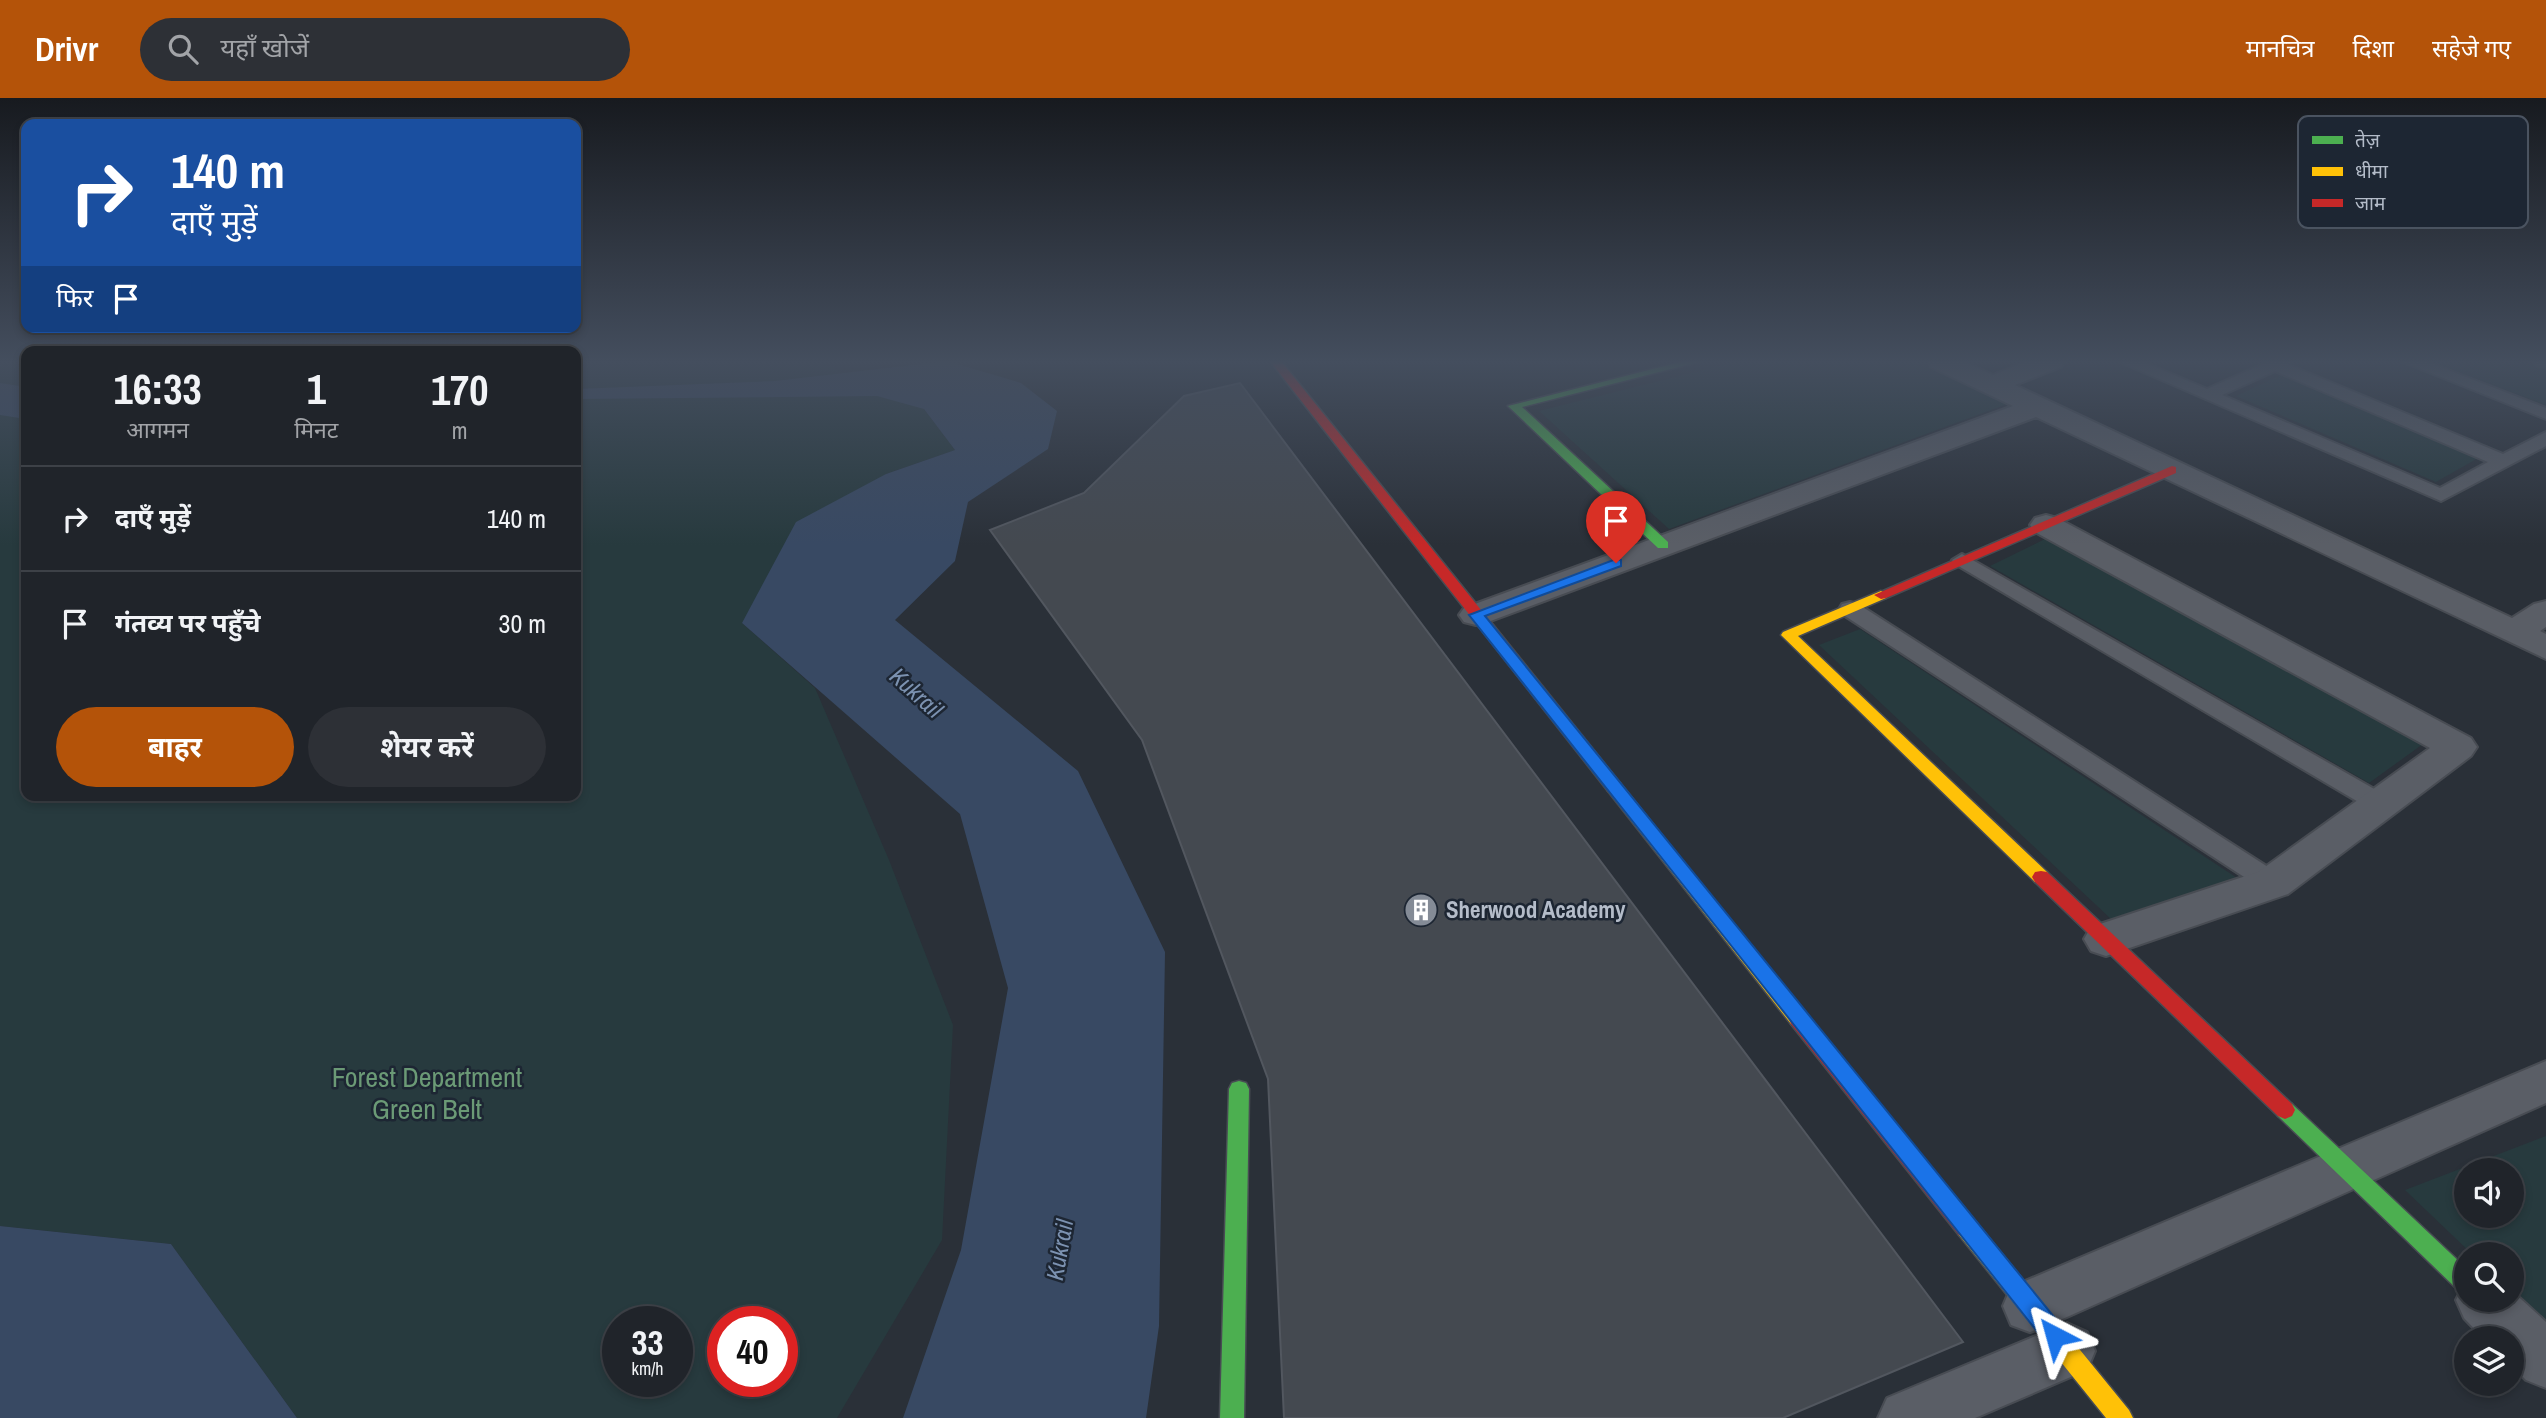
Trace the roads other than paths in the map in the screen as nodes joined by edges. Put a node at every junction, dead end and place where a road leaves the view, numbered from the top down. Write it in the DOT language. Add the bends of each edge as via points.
graph roads {
  1 [pos="1324,423"];
  2 [pos="1532,423"];
  3 [pos="1996,423"];
  4 [pos="2071,423"];
  5 [pos="2272,423"];
  6 [pos="2415,423"];
  7 [pos="2546,438"];
  8 [pos="2503,461"];
  9 [pos="2172,470"];
  10 [pos="2046,525"];
  11 [pos="1663,545"];
  12 [pos="1962,561"];
  13 [pos="1850,609"];
  14 [pos="2546,611"];
  15 [pos="1476,615"];
  16 [pos="2514,633"];
  17 [pos="2546,648"];
  18 [pos="2381,804"];
  19 [pos="2273,883"];
  20 [pos="2106,939"];
  21 [pos="2545,1084"];
  22 [pos="1239,1089"];
  23 [pos="2346,1169"];
  24 [pos="2454,1272"];
  25 [pos="2030,1306"];
  26 [pos="2496,1312"];
  27 [pos="2067,1352"];
  28 [pos="2546,1360"];
  29 [pos="1232,1418"];
  30 [pos="1907,1418"];
  31 [pos="2121,1418"];
  1 -- 15 [label="street"];
  2 -- 11 [label="street"];
  3 -- 11 [label="street"];
  4 -- 9 [label="street"];
  5 -- 8 [label="lane" via="2441,495"];
  6 -- 8 [label="lane"];
  7 -- 8 [label="lane"];
  9 -- 10 [label="street"];
  9 -- 16 [label="street"];
  10 -- 12 [label="street"];
  10 -- 18 [label="street" via="2458,747"];
  11 -- 15 [label="street"];
  12 -- 13 [label="street"];
  12 -- 18 [label="lane"];
  13 -- 19 [label="lane"];
  13 -- 20 [label="street" via="1788,635"];
  14 -- 16 [label="street"];
  15 -- 25 [label="street"];
  16 -- 17 [label="street"];
  18 -- 19 [label="street"];
  19 -- 20 [label="street"];
  20 -- 23 [label="street"];
  21 -- 23 [label="street"];
  22 -- 29 [label="street"];
  23 -- 24 [label="street"];
  23 -- 25 [label="street"];
  25 -- 27 [label="street"];
  26 -- 28 [label="street"];
  27 -- 30 [label="street"];
  27 -- 31 [label="street"];
}
